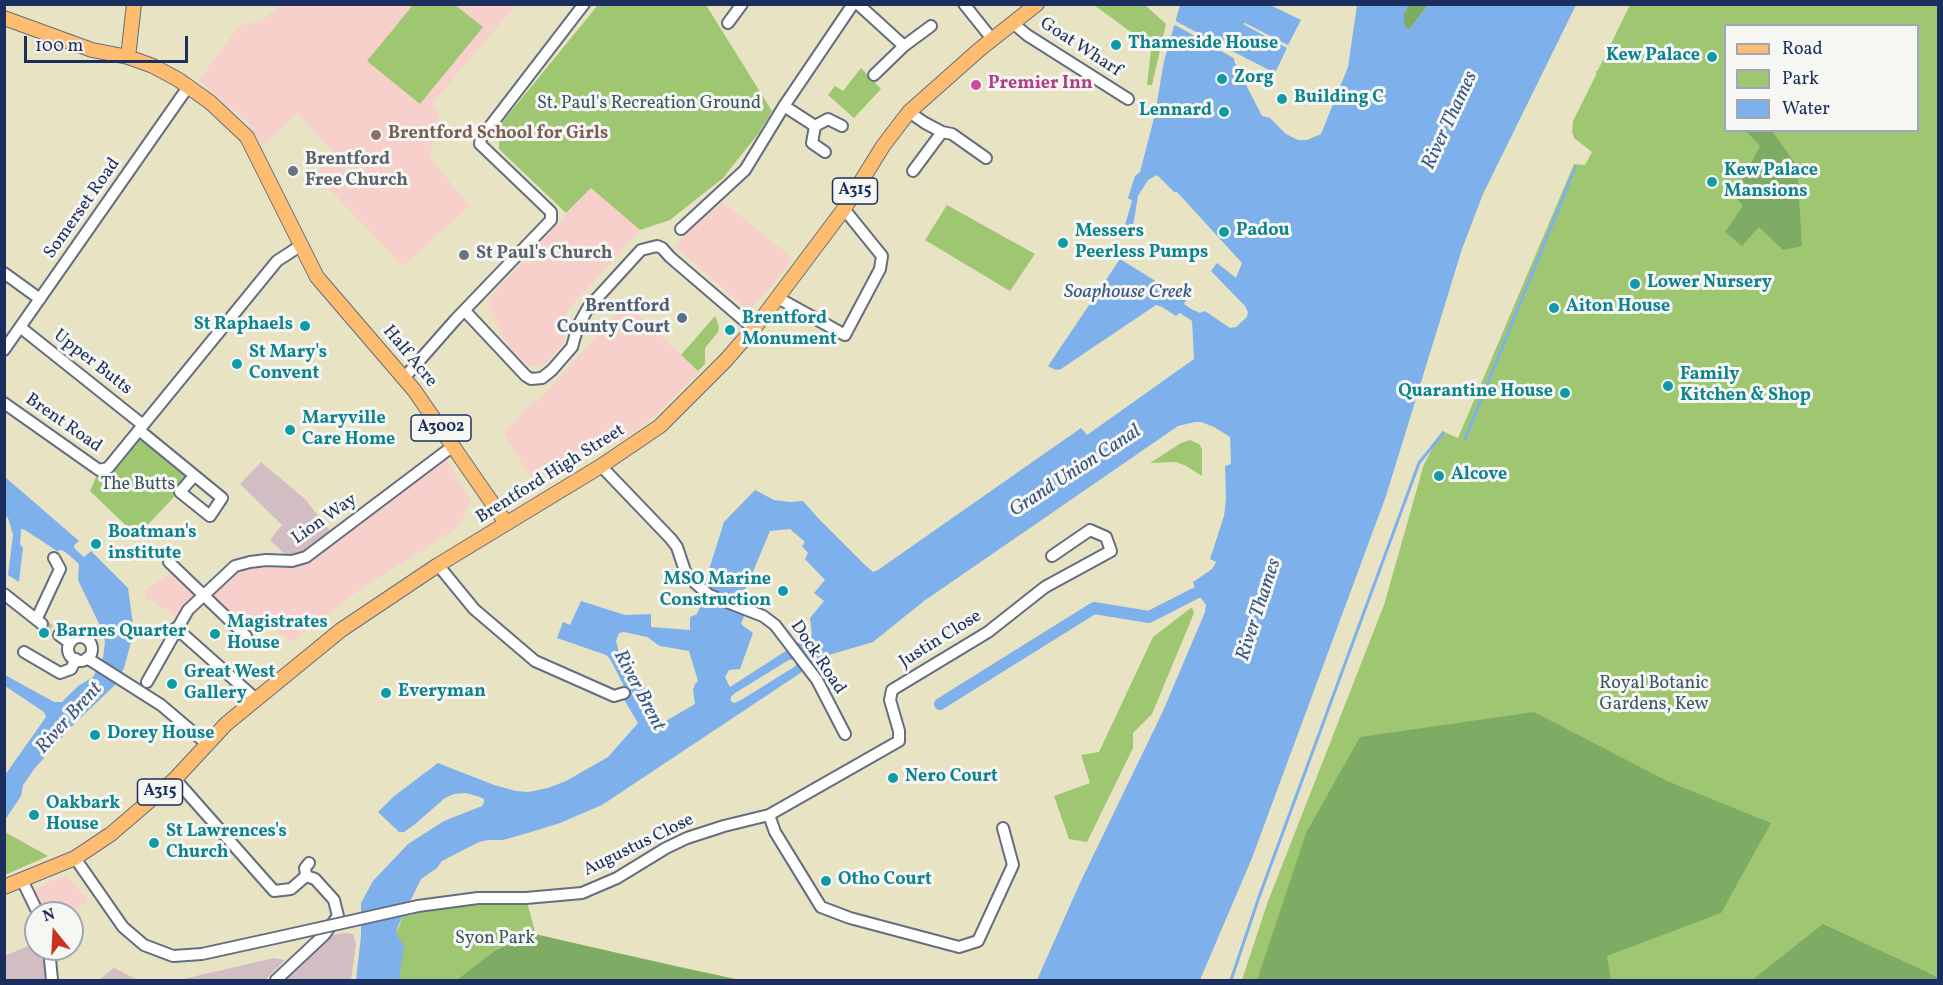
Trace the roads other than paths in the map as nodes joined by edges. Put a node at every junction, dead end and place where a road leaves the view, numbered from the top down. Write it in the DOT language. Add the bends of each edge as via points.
graph roads {
  1 [pos="134,4"];
  2 [pos="584,4"];
  3 [pos="742,4"];
  4 [pos="853,4"];
  5 [pos="858,4"];
  6 [pos="964,4"];
  7 [pos="1037,4"];
  8 [pos="4,18"];
  9 [pos="728,23"];
  10 [pos="1014,24"];
  11 [pos="931,26"];
  12 [pos="992,39"];
  13 [pos="904,46"];
  14 [pos="128,57"];
  15 [pos="874,75"];
  16 [pos="188,87"];
  17 [pos="1128,99"];
  18 [pos="784,106"];
  19 [pos="909,112"];
  20 [pos="815,126"];
  21 [pos="842,126"];
  22 [pos="942,132"];
  23 [pos="825,152"];
  24 [pos="986,158"];
  25 [pos="913,171"];
  26 [pos="844,209"];
  27 [pos="681,229"];
  28 [pos="300,246"];
  29 [pos="4,273"];
  30 [pos="778,298"];
  31 [pos="40,299"];
  32 [pos="465,311"];
  33 [pos="20,327"];
  34 [pos="754,329"];
  35 [pos="4,350"];
  36 [pos="405,378"];
  37 [pos="4,403"];
  38 [pos="141,428"];
  39 [pos="453,446"];
  40 [pos="601,466"];
  41 [pos="194,476"];
  42 [pos="506,523"];
  43 [pos="1052,556"];
  44 [pos="54,558"];
  45 [pos="169,562"];
  46 [pos="438,565"];
  47 [pos="4,594"];
  48 [pos="202,596"];
  49 [pos="176,628"];
  50 [pos="59,635"];
  51 [pos="246,636"];
  52 [pos="70,643"];
  53 [pos="24,652"];
  54 [pos="86,660"];
  55 [pos="147,682"];
  56 [pos="624,693"];
  57 [pos="256,699"];
  58 [pos="845,734"];
  59 [pos="207,744"];
  60 [pos="175,779"];
  61 [pos="769,815"];
  62 [pos="1003,828"];
  63 [pos="75,858"];
  64 [pos="309,863"];
  65 [pos="311,877"];
  66 [pos="22,880"];
  67 [pos="4,887"];
  68 [pos="32,901"];
  69 [pos="50,961"];
  70 [pos="52,981"];
  71 [pos="276,981"];
  1 -- 14 [label="main road"];
  2 -- 32 [label="street" via="481,138 480,144 552,216"];
  3 -- 9 [label="street"];
  4 -- 18 [label="street"];
  5 -- 13 [label="street"];
  6 -- 12 [label="street"];
  7 -- 10 [label="main road, Brentford High Street / A315"];
  8 -- 14 [label="main road, A3002" via="92,50"];
  10 -- 12 [label="main road, Brentford High Street / A315"];
  10 -- 17 [label="street, Goat Wharf"];
  11 -- 13 [label="street"];
  12 -- 19 [label="main road, Brentford High Street / A315"];
  13 -- 15 [label="street"];
  14 -- 16 [label="main road, A3002" via="153,66"];
  16 -- 28 [label="main road, A3002" via="247,137"];
  16 -- 31 [label="street, Somerset Road"];
  18 -- 20 [label="street"];
  18 -- 27 [label="street" via="745,170"];
  19 -- 22 [label="street"];
  19 -- 26 [label="main road, Brentford High Street / A315"];
  20 -- 21 [label="street" via="828,119"];
  20 -- 23 [label="street" via="812,143"];
  22 -- 24 [label="street" via="952,134"];
  22 -- 25 [label="street"];
  26 -- 30 [label="main road, Brentford High Street / A315"];
  26 -- 30 [label="street" via="882,256 880,269 844,335"];
  28 -- 36 [label="main road, Half Acre / A3002" via="317,277"];
  28 -- 38 [label="street" via="277,261"];
  29 -- 31 [label="street"];
  30 -- 34 [label="main road, Brentford High Street / A315"];
  31 -- 33 [label="street, Somerset Road"];
  32 -- 34 [label="street" via="526,376 538,379 568,352 585,313 641,250 651,246 662,248"];
  32 -- 36 [label="street"];
  33 -- 35 [label="street, Somerset Road"];
  33 -- 38 [label="street, Upper Butts"];
  34 -- 40 [label="main road, Brentford High Street / A315" via="660,426"];
  36 -- 39 [label="main road, Half Acre / A3002"];
  37 -- 38 [label="street, Brent Road" via="99,470 108,468"];
  38 -- 41 [label="street"];
  39 -- 42 [label="main road, Half Acre / A3002"];
  39 -- 48 [label="street, Lion Way" via="306,557 235,566"];
  40 -- 42 [label="main road, Brentford High Street / A315"];
  40 -- 58 [label="street, Dock Road" via="671,539 693,581 709,595 763,616 775,625 817,680"];
  42 -- 46 [label="main road, Brentford High Street / A315"];
  43 -- 61 [label="street, Justin Close" via="1090,531 1106,537 1111,551 1044,587 988,632 892,690 890,700 899,741"];
  44 -- 47 [label="street" via="60,568 40,621"];
  45 -- 48 [label="street"];
  46 -- 56 [label="street" via="474,609 535,661 614,696"];
  46 -- 57 [label="main road, Brentford High Street / A315" via="341,630"];
  48 -- 49 [label="street, Lion Way"];
  48 -- 51 [label="street"];
  49 -- 55 [label="street, Lion Way"];
  49 -- 57 [label="street"];
  50 -- 52 [label="street"];
  52 -- 54 [label="street" via="69,651"];
  52 -- 54 [label="street" via="79,637 89,641 92,648"];
  53 -- 54 [label="street" via="60,673"];
  54 -- 59 [label="street" via="161,705"];
  57 -- 59 [label="main road, Brentford High Street / A315"];
  59 -- 60 [label="main road, Brentford High Street / A315"];
  60 -- 63 [label="main road, Brentford High Street / A315" via="111,834"];
  60 -- 65 [label="street" via="274,891 291,890"];
  61 -- 62 [label="street" via="821,907 959,947 978,941 1013,865"];
  61 -- 63 [label="street, Augustus Close, bridge" via="687,838 582,893 478,898 418,906 202,954 173,956 144,945 123,927"];
  63 -- 66 [label="main road, Brentford High Street / A315"];
  64 -- 65 [label="street" via="305,868"];
  65 -- 71 [label="street" via="334,900 338,916"];
  66 -- 67 [label="main road, Brentford High Street / A315"];
  66 -- 68 [label="street"];
  69 -- 70 [label="street"];
}
